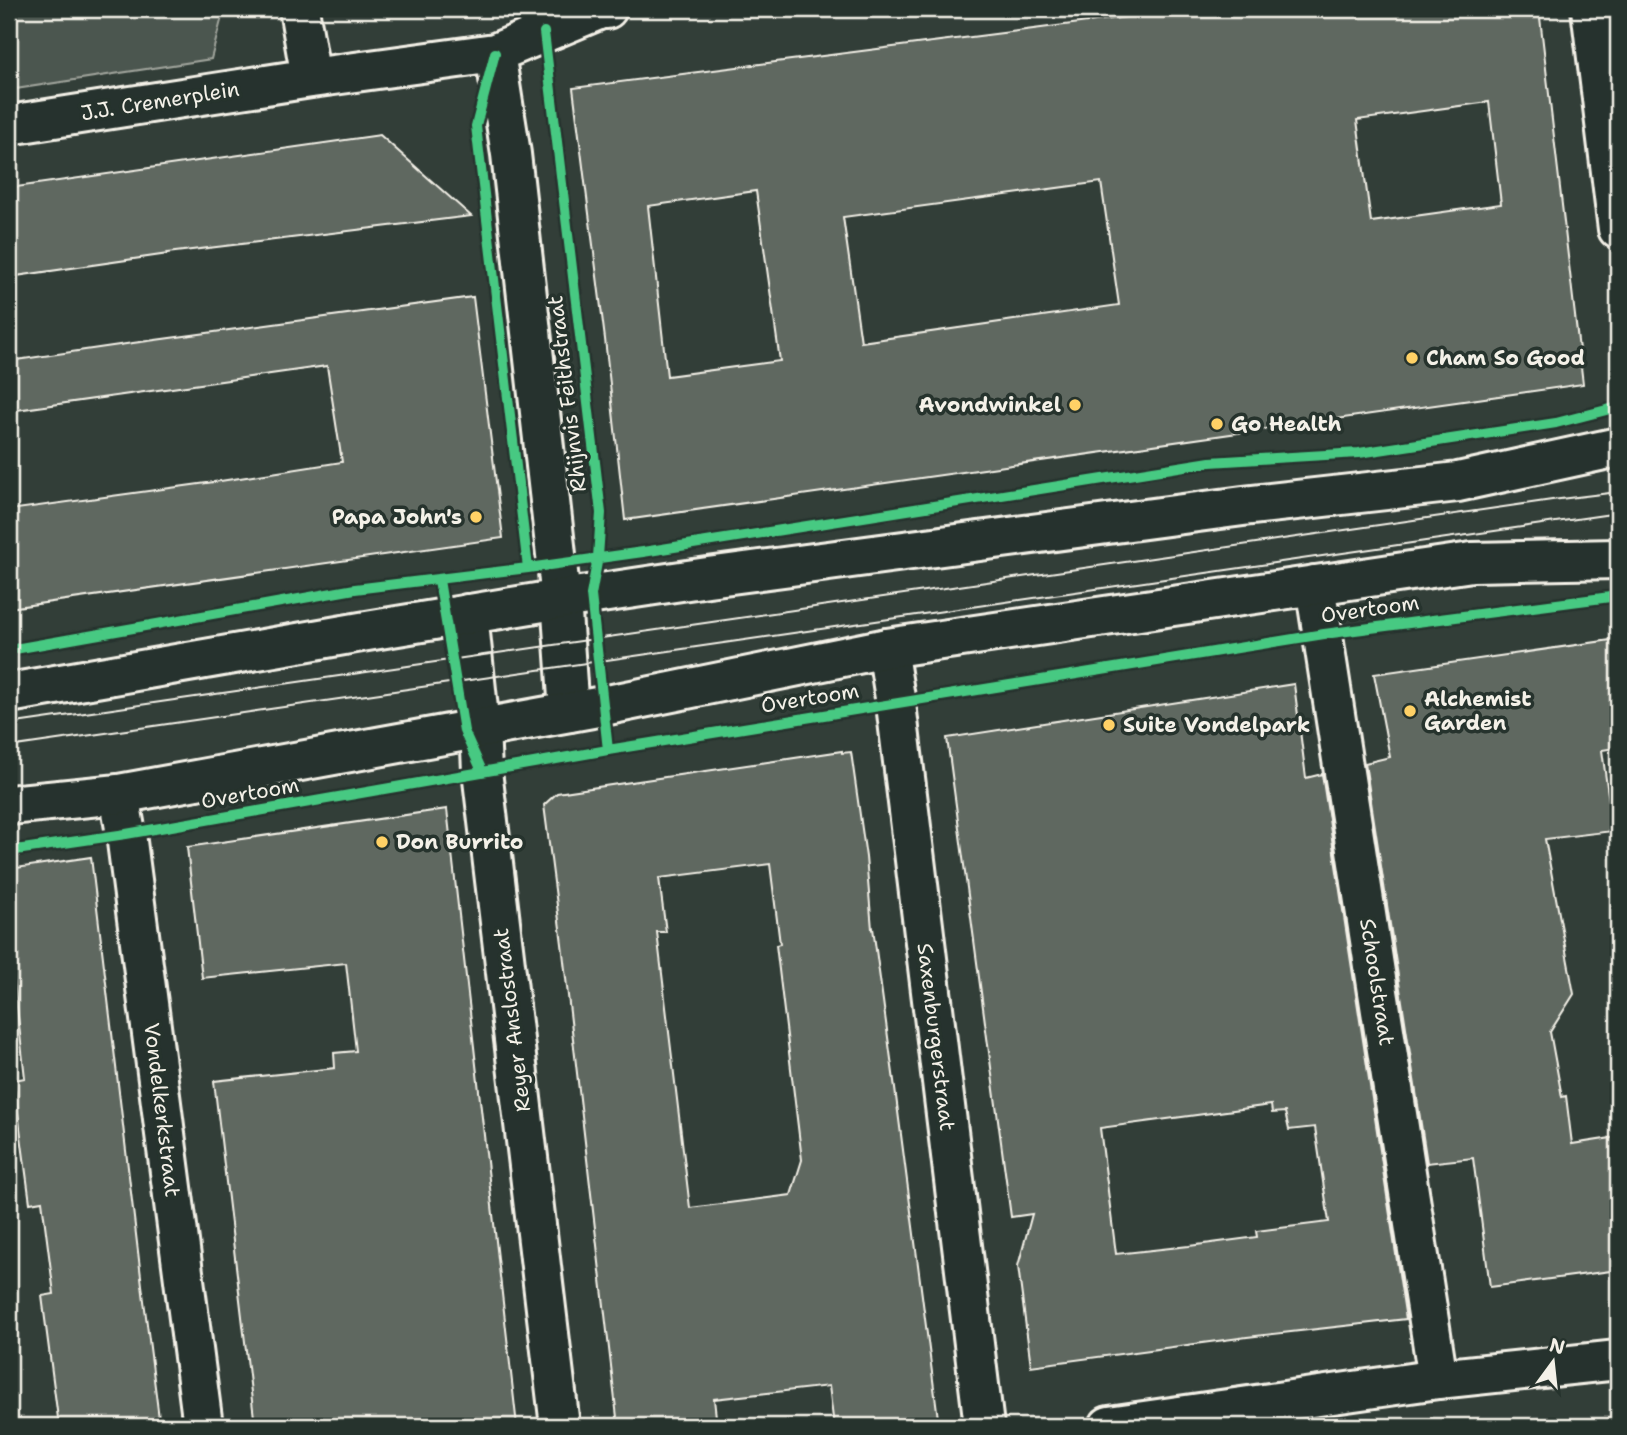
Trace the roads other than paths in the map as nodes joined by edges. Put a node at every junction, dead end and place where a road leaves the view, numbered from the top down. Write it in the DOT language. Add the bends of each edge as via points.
graph roads {
  1 [pos="299,9"];
  2 [pos="601,9"];
  3 [pos="607,9"];
  4 [pos="1591,9"];
  5 [pos="495,53"];
  6 [pos="311,78"];
  7 [pos="9,125"];
  8 [pos="1618,229"];
  9 [pos="1618,447"];
  10 [pos="1618,559"];
  11 [pos="1315,585"];
  12 [pos="561,599"];
  13 [pos="468,614"];
  14 [pos="887,648"];
  15 [pos="9,693"];
  16 [pos="569,712"];
  17 [pos="481,728"];
  18 [pos="119,794"];
  19 [pos="9,805"];
  20 [pos="1618,1360"];
  21 [pos="1438,1379"];
  22 [pos="204,1426"];
  23 [pos="560,1426"];
  24 [pos="984,1426"];
  25 [pos="1108,1426"];
  1 -- 6 [label="street"];
  2 -- 3 [label="street"];
  2 -- 5 [label="street, J.J. Cremerplein"];
  4 -- 8 [label="street"];
  5 -- 6 [label="street, J.J. Cremerplein"];
  5 -- 12 [label="street, Rhijnvis Feithstraat" via="511,154"];
  6 -- 7 [label="street, J.J. Cremerplein"];
  9 -- 12 [label="street" via="1458,482 1230,508"];
  10 -- 11 [label="street, Overtoom" via="1472,562"];
  11 -- 14 [label="street, Overtoom"];
  11 -- 21 [label="street, Schoolstraat"];
  12 -- 13 [label="street"];
  12 -- 16 [label="street, Rhijnvis Feithstraat"];
  13 -- 15 [label="street"];
  13 -- 17 [label="street, Reyer Anslostraat"];
  14 -- 16 [label="street, Overtoom"];
  14 -- 24 [label="street, Saxenburgerstraat"];
  16 -- 17 [label="street, Overtoom"];
  17 -- 18 [label="street, Overtoom"];
  17 -- 23 [label="street, Reyer Anslostraat" via="482,771"];
  18 -- 19 [label="street, Overtoom"];
  18 -- 22 [label="street, Vondelkerkstraat"];
  20 -- 21 [label="street"];
  21 -- 25 [label="street"];
}
